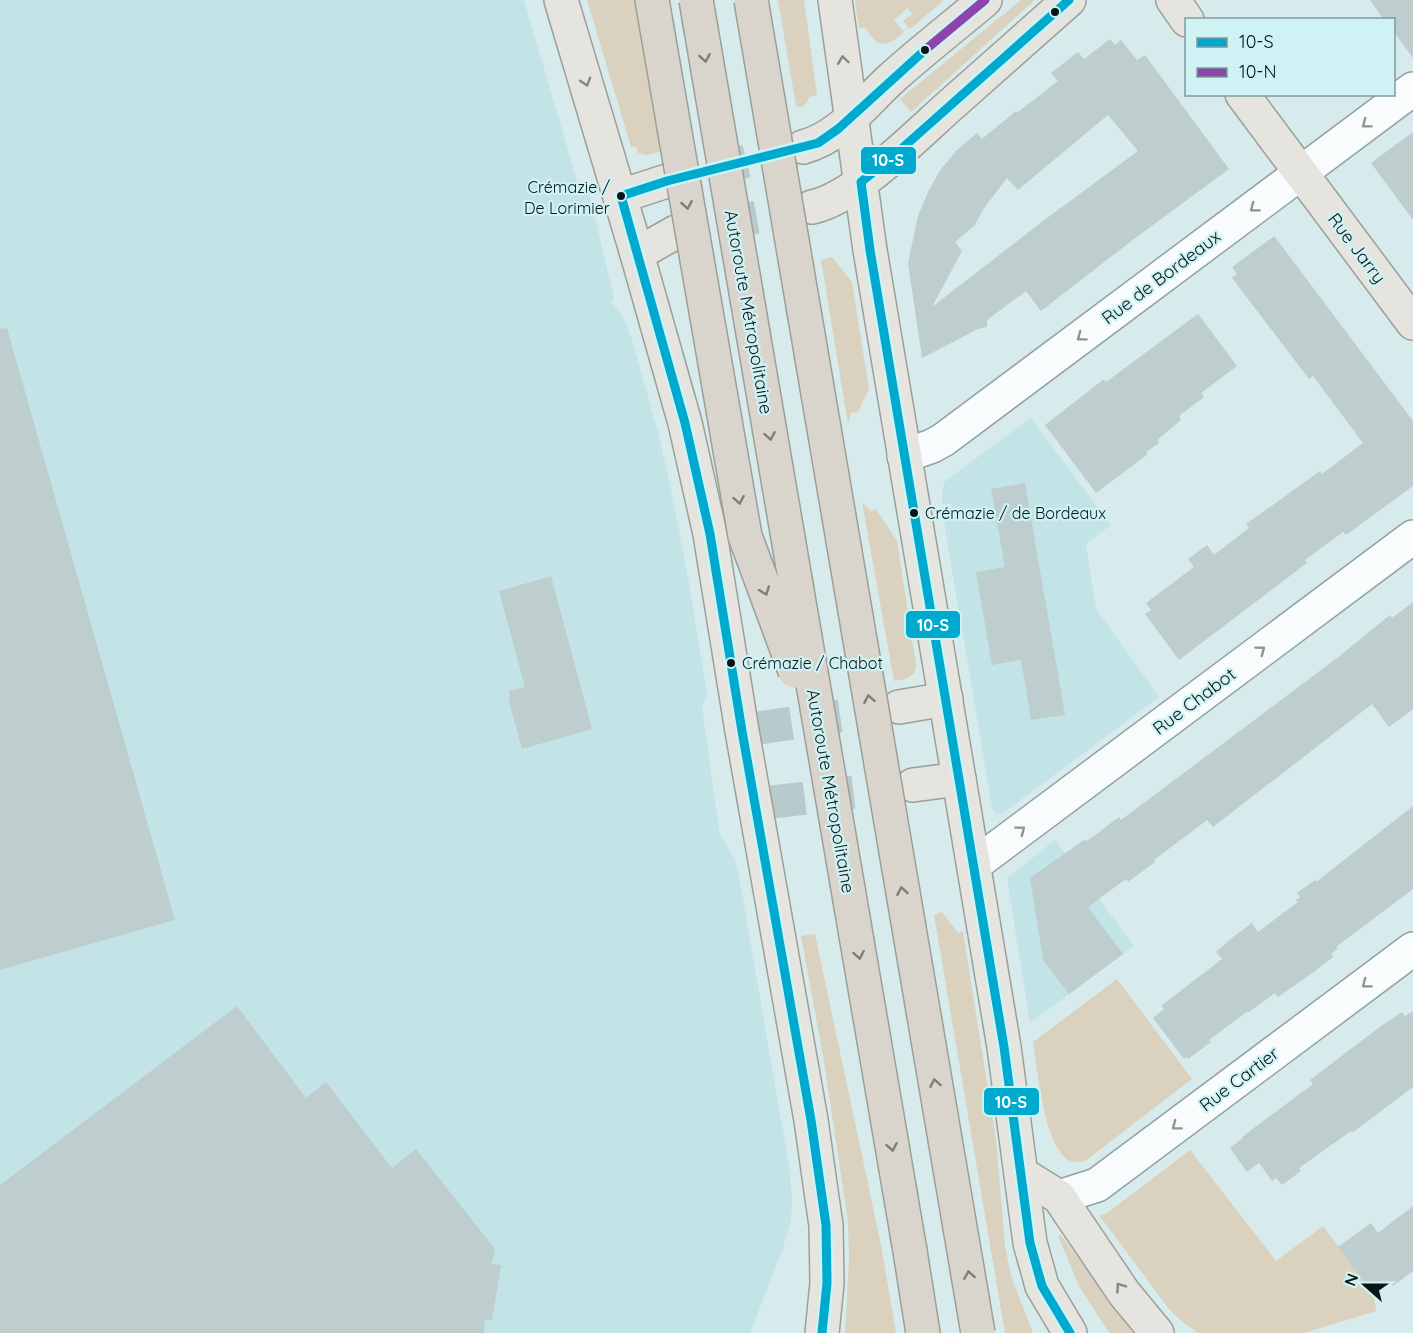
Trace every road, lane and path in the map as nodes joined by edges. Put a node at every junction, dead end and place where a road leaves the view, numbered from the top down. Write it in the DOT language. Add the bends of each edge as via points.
graph roads {
  1 [pos="561,0"];
  2 [pos="652,0"];
  3 [pos="696,0"];
  4 [pos="751,0"];
  5 [pos="835,0"];
  6 [pos="985,0"];
  7 [pos="1069,0"];
  8 [pos="1173,0"];
  9 [pos="1186,18"];
  10 [pos="1413,89"];
  11 [pos="1243,96"];
  12 [pos="851,118"];
  13 [pos="803,147"];
  14 [pos="1301,173"];
  15 [pos="667,181"];
  16 [pos="861,182"];
  17 [pos="621,196"];
  18 [pos="812,207"];
  19 [pos="676,232"];
  20 [pos="638,254"];
  21 [pos="1413,323"];
  22 [pos="904,456"];
  23 [pos="1413,537"];
  24 [pos="946,699"];
  25 [pos="899,707"];
  26 [pos="825,753"];
  27 [pos="959,779"];
  28 [pos="913,785"];
  29 [pos="974,865"];
  30 [pos="1413,949"];
  31 [pos="1022,1174"];
  32 [pos="1059,1197"];
  33 [pos="824,1319"];
  34 [pos="800,1333"];
  35 [pos="923,1333"];
  36 [pos="978,1333"];
  37 [pos="1070,1333"];
  38 [pos="1157,1333"];
  1 -- 17 [label="main road, one-way"];
  2 -- 26 [label="highway, one-way, bridge" via="745,536"];
  3 -- 26 [label="highway, Autoroute Métropolitaine, one-way, bridge"];
  36 -- 4 [label="highway, one-way, bridge"];
  12 -- 5 [label="main road, one-way"];
  6 -- 12 [label="main road" via="891,78"];
  7 -- 16 [label="main road"];
  8 -- 9 [label="main road"];
  10 -- 14 [label="street, Rue de Bordeaux, one-way"];
  11 -- 14 [label="main road, Rue Jarry"];
  12 -- 13 [label="main road" via="827,138"];
  12 -- 16 [label="main road"];
  14 -- 21 [label="main road, Rue Jarry"];
  14 -- 22 [label="street, Rue de Bordeaux, one-way" via="943,440"];
  15 -- 17 [label="main road"];
  16 -- 18 [label="main road"];
  16 -- 22 [label="main road"];
  17 -- 20 [label="main road"];
  19 -- 20 [label="main road"];
  20 -- 33 [label="main road" via="701,488 764,803 826,1225"];
  22 -- 24 [label="main road"];
  29 -- 23 [label="street, Rue Chabot, one-way"];
  24 -- 25 [label="main road"];
  24 -- 27 [label="main road"];
  26 -- 35 [label="highway, Autoroute Métropolitaine, one-way, bridge"];
  27 -- 28 [label="main road"];
  27 -- 29 [label="main road"];
  29 -- 31 [label="main road"];
  30 -- 32 [label="street, Rue Cartier, one-way" via="1097,1185"];
  31 -- 32 [label="main road"];
  31 -- 37 [label="main road" via="1036,1266 1049,1301"];
  38 -- 32 [label="main road, one-way" via="1124,1293"];
  33 -- 34 [label="main road"];
}
